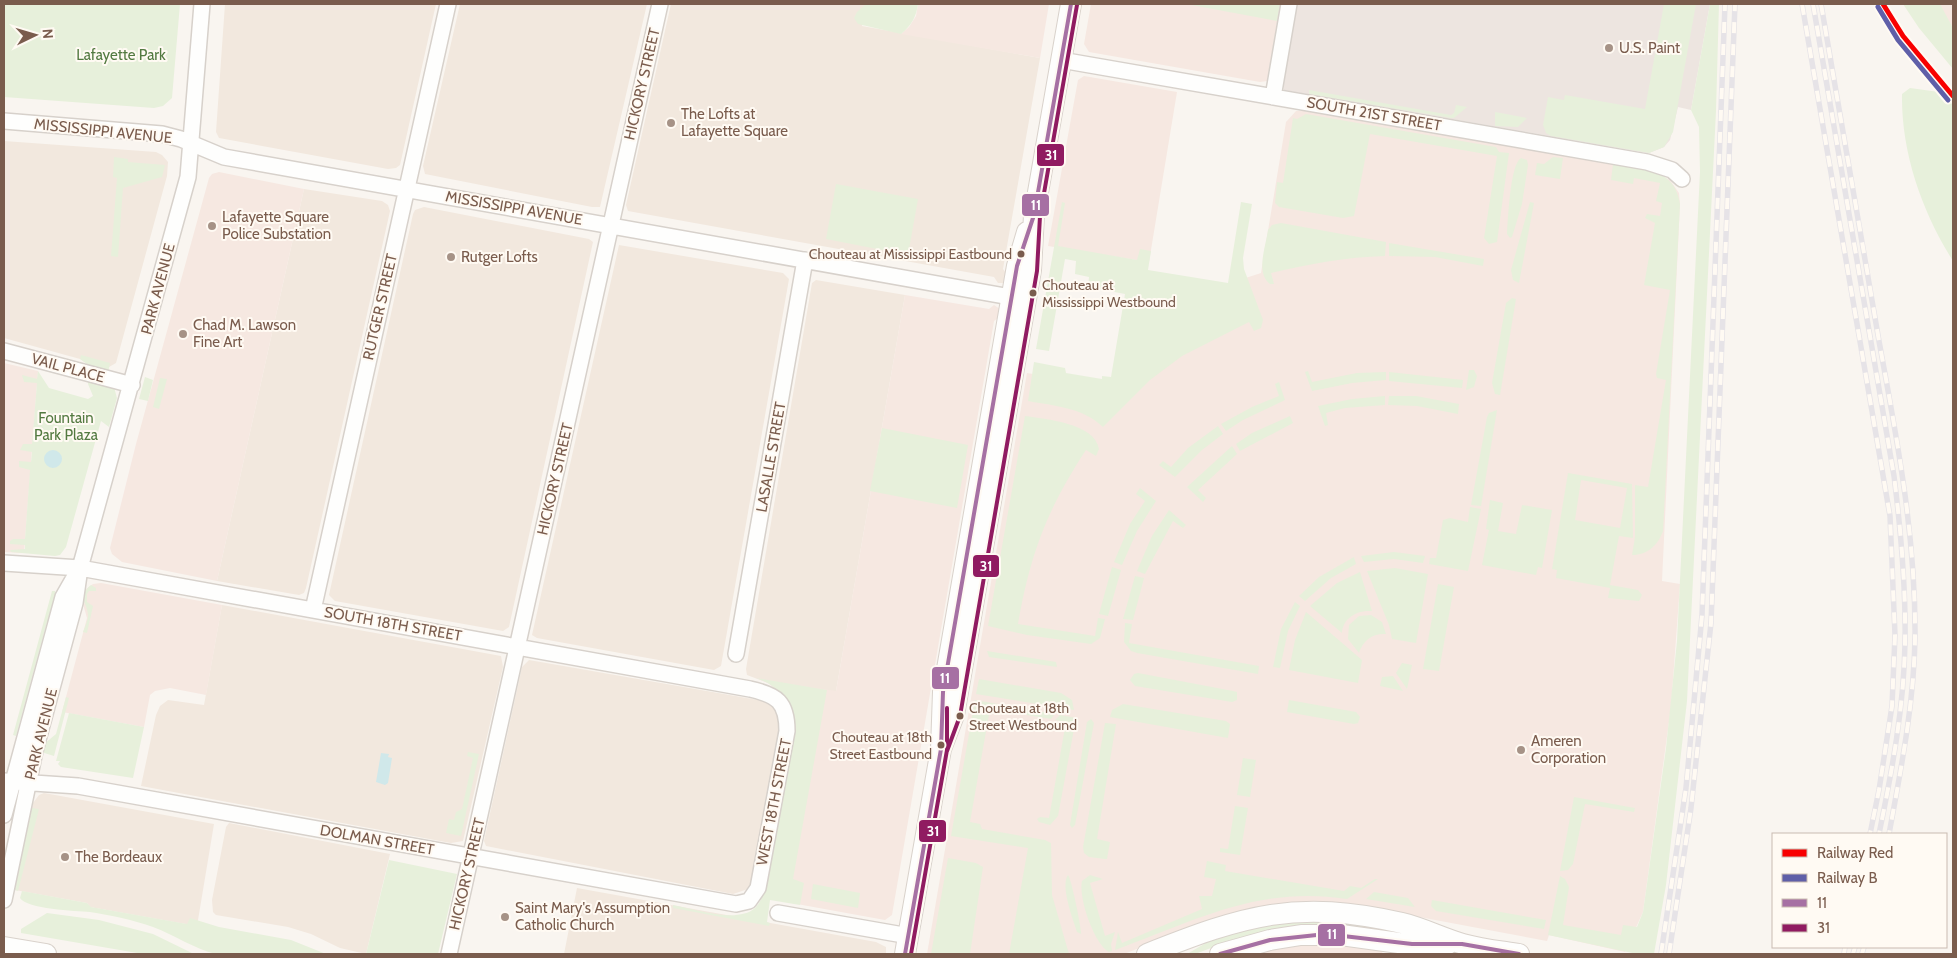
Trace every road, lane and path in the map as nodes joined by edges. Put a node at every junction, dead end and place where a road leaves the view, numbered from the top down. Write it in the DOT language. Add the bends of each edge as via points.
graph roads {
  1 [pos="202,4"];
  2 [pos="448,4"];
  3 [pos="660,4"];
  4 [pos="1071,4"];
  5 [pos="1289,4"];
  6 [pos="1061,60"];
  7 [pos="1273,97"];
  8 [pos="4,122"];
  9 [pos="192,144"];
  10 [pos="1682,179"];
  11 [pos="407,190"];
  12 [pos="611,225"];
  13 [pos="805,260"];
  14 [pos="1019,298"];
  15 [pos="4,351"];
  16 [pos="132,385"];
  17 [pos="4,563"];
  18 [pos="80,568"];
  19 [pos="313,610"];
  20 [pos="517,646"];
  21 [pos="736,654"];
  22 [pos="779,701"];
  23 [pos="8,781"];
  24 [pos="29,781"];
  25 [pos="4,815"];
  26 [pos="471,857"];
  27 [pos="4,900"];
  28 [pos="749,901"];
  29 [pos="778,913"];
  30 [pos="1402,923"];
  31 [pos="1462,944"];
  32 [pos="907,945"];
  33 [pos="4,947"];
  34 [pos="1398,949"];
  35 [pos="46,954"];
  36 [pos="449,954"];
  37 [pos="1147,954"];
  38 [pos="1220,954"];
  39 [pos="1519,954"];
  1 -- 9 [label="street, PARK AVENUE"];
  2 -- 11 [label="street, RUTGER STREET"];
  3 -- 12 [label="street, HICKORY STREET"];
  4 -- 6 [label="main road"];
  5 -- 7 [label="street"];
  6 -- 7 [label="street, SOUTH 21ST STREET"];
  6 -- 14 [label="main road" via="1034,215 1033,255"];
  7 -- 10 [label="street, SOUTH 21ST STREET" via="1647,162 1666,167"];
  8 -- 9 [label="street, MISSISSIPPI AVENUE" via="162,134"];
  9 -- 11 [label="street, MISSISSIPPI AVENUE" via="224,157"];
  9 -- 16 [label="street, PARK AVENUE" via="186,186"];
  11 -- 12 [label="street, MISSISSIPPI AVENUE"];
  11 -- 19 [label="street, RUTGER STREET"];
  12 -- 13 [label="street, MISSISSIPPI AVENUE"];
  12 -- 20 [label="street, HICKORY STREET"];
  13 -- 14 [label="street, MISSISSIPPI AVENUE"];
  13 -- 21 [label="street, LASALLE STREET"];
  14 -- 32 [label="main road" via="954,715 941,749"];
  15 -- 16 [label="street, VAIL PLACE"];
  16 -- 18 [label="street, PARK AVENUE"];
  17 -- 18 [label="street, SOUTH 18TH STREET"];
  18 -- 19 [label="street, SOUTH 18TH STREET"];
  18 -- 23 [label="street, PARK AVENUE" via="63,597"];
  18 -- 24 [label="street, PARK AVENUE" via="75,603"];
  19 -- 20 [label="street, SOUTH 18TH STREET"];
  20 -- 22 [label="street, SOUTH 18TH STREET" via="750,689"];
  20 -- 26 [label="street, HICKORY STREET"];
  22 -- 28 [label="street, WEST 18TH STREET" via="785,709 787,731 758,888"];
  23 -- 24 [label="street, DOLMAN STREET"];
  23 -- 25 [label="street, PARK AVENUE"];
  24 -- 26 [label="street, DOLMAN STREET" via="78,786"];
  24 -- 27 [label="street, PARK AVENUE"];
  26 -- 28 [label="street, DOLMAN STREET" via="728,904"];
  26 -- 36 [label="street, HICKORY STREET"];
  29 -- 32 [label="street"];
  30 -- 31 [label="main road"];
  30 -- 34 [label="street"];
  30 -- 37 [label="main road" via="1334,912 1291,911 1221,925"];
  31 -- 34 [label="main road"];
  31 -- 39 [label="main road"];
  33 -- 35 [label="main road"];
  34 -- 38 [label="main road" via="1341,935 1301,935"];
}
